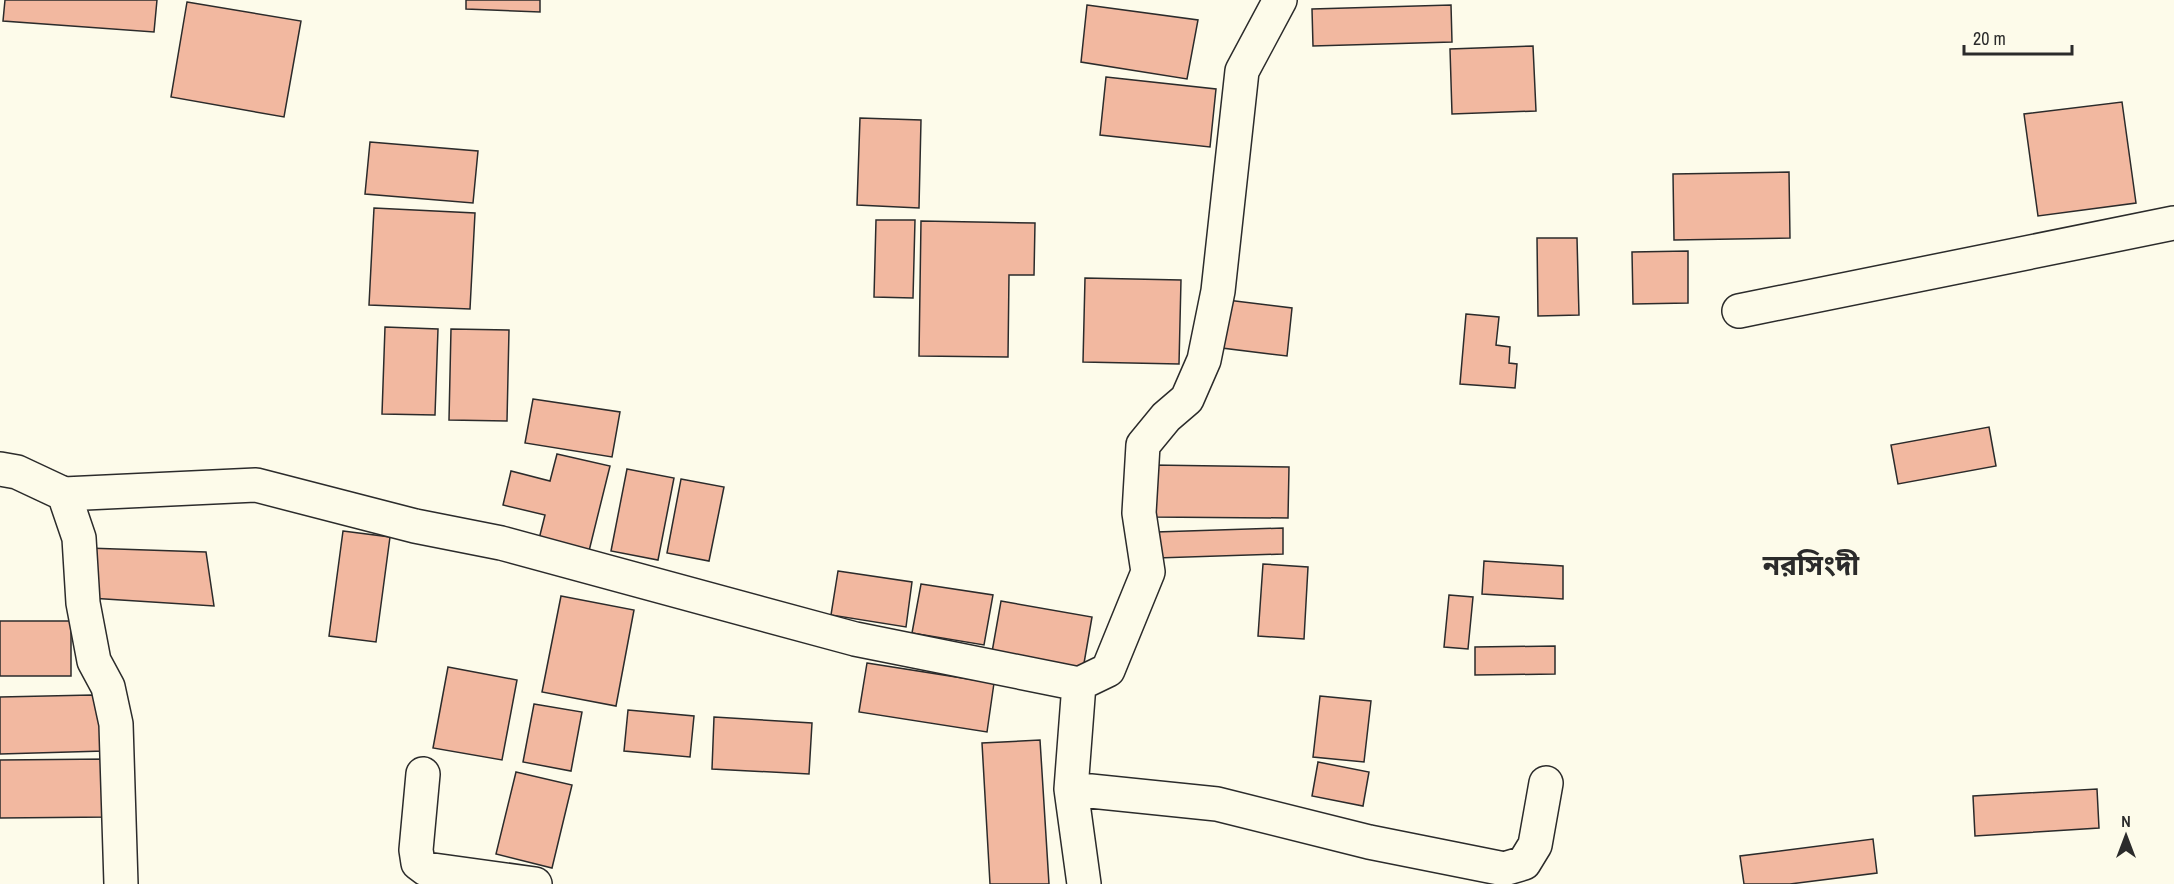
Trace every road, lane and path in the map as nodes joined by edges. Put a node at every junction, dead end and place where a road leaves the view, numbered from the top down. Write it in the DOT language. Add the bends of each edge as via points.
graph roads {
  1 [pos="1280,0"];
  2 [pos="2174,223"];
  3 [pos="1739,311"];
  4 [pos="0,469"];
  5 [pos="64,494"];
  6 [pos="1079,684"];
  7 [pos="423,774"];
  8 [pos="1545,783"];
  9 [pos="1071,789"];
  10 [pos="121,884"];
  11 [pos="535,884"];
  12 [pos="1084,884"];
  1 -- 6 [label="street" via="1242,71 1218,291 1204,360 1187,399 1143,445 1139,513 1148,572 1108,670"];
  2 -- 3 [label="street"];
  4 -- 5 [label="street" via="17,472"];
  5 -- 6 [label="street" via="256,485 415,526 501,543 855,639"];
  5 -- 10 [label="street" via="79,538 83,603 94,661 108,687 116,724"];
  6 -- 9 [label="street"];
  7 -- 11 [label="street" via="418,863 426,869"];
  8 -- 9 [label="street" via="1534,845 1524,863 1504,869 1369,842 1217,804"];
  9 -- 12 [label="street"];
}
